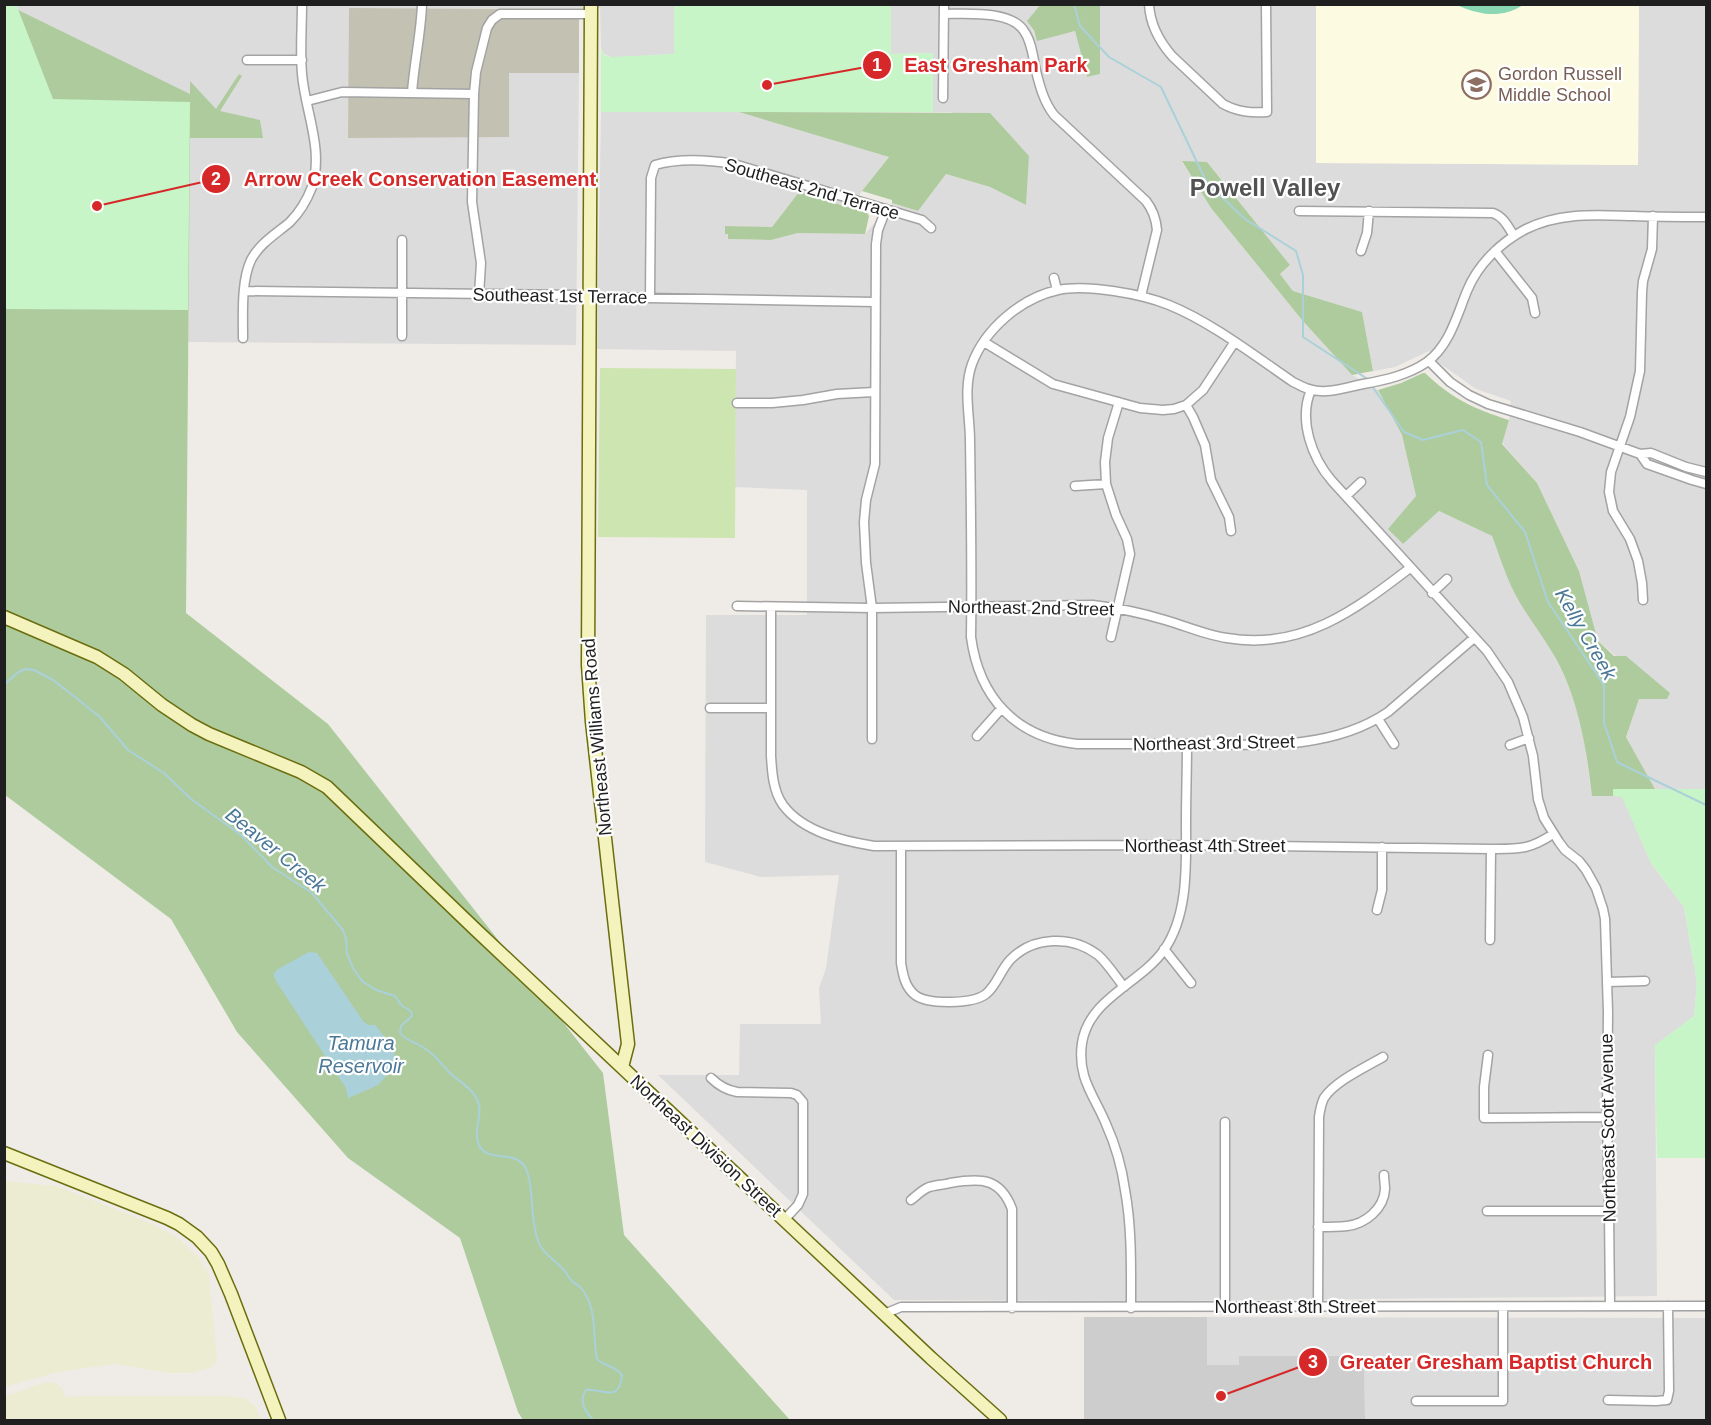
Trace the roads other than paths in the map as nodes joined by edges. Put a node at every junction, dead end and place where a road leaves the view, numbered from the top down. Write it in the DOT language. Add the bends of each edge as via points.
graph roads {
  1 [pos="302,4"];
  2 [pos="422,4"];
  3 [pos="944,4"];
  4 [pos="1149,4"];
  5 [pos="1266,4"];
  6 [pos="591,9"];
  7 [pos="944,14"];
  8 [pos="248,60"];
  9 [pos="302,60"];
  10 [pos="412,93"];
  11 [pos="474,94"];
  12 [pos="944,98"];
  13 [pos="307,100"];
  14 [pos="886,209"];
  15 [pos="1299,211"];
  16 [pos="1369,211"];
  17 [pos="1653,216"];
  18 [pos="1707,217"];
  19 [pos="931,228"];
  20 [pos="1514,236"];
  21 [pos="402,240"];
  22 [pos="1361,251"];
  23 [pos="1495,251"];
  24 [pos="1054,278"];
  25 [pos="1057,290"];
  26 [pos="244,291"];
  27 [pos="402,294"];
  28 [pos="479,295"];
  29 [pos="1141,296"];
  30 [pos="590,297"];
  31 [pos="650,297"];
  32 [pos="875,302"];
  33 [pos="1535,313"];
  34 [pos="402,336"];
  35 [pos="243,338"];
  36 [pos="984,342"];
  37 [pos="1234,343"];
  38 [pos="1429,361"];
  39 [pos="1311,390"];
  40 [pos="874,392"];
  41 [pos="1119,402"];
  42 [pos="737,403"];
  43 [pos="1186,405"];
  44 [pos="1620,446"];
  45 [pos="1640,454"];
  46 [pos="1707,472"];
  47 [pos="1362,482"];
  48 [pos="1106,484"];
  49 [pos="1707,484"];
  50 [pos="1075,486"];
  51 [pos="1346,496"];
  52 [pos="1231,531"];
  53 [pos="1410,568"];
  54 [pos="1447,579"];
  55 [pos="1432,593"];
  56 [pos="1643,600"];
  57 [pos="737,606"];
  58 [pos="771,607"];
  59 [pos="971,607"];
  60 [pos="872,608"];
  61 [pos="1117,608"];
  62 [pos="4,617"];
  63 [pos="1110,637"];
  64 [pos="1474,638"];
  65 [pos="710,708"];
  66 [pos="770,708"];
  67 [pos="1001,709"];
  68 [pos="1378,719"];
  69 [pos="977,736"];
  70 [pos="1529,738"];
  71 [pos="872,739"];
  72 [pos="1187,744"];
  73 [pos="1394,744"];
  74 [pos="1510,745"];
  75 [pos="1553,834"];
  76 [pos="1186,845"];
  77 [pos="901,846"];
  78 [pos="1383,847"];
  79 [pos="1491,849"];
  80 [pos="1377,910"];
  81 [pos="1490,940"];
  82 [pos="1164,949"];
  83 [pos="1645,981"];
  84 [pos="1607,982"];
  85 [pos="1191,983"];
  86 [pos="1124,987"];
  87 [pos="1488,1055"];
  88 [pos="1383,1057"];
  89 [pos="622,1067"];
  90 [pos="711,1078"];
  91 [pos="1606,1117"];
  92 [pos="1225,1122"];
  93 [pos="4,1153"];
  94 [pos="1384,1175"];
  95 [pos="911,1200"];
  96 [pos="1486,1211"];
  97 [pos="1610,1211"];
  98 [pos="784,1220"];
  99 [pos="1318,1227"];
  100 [pos="1610,1306"];
  101 [pos="1668,1306"];
  102 [pos="1707,1306"];
  103 [pos="1225,1307"];
  104 [pos="1318,1307"];
  105 [pos="1503,1307"];
  106 [pos="1012,1308"];
  107 [pos="1131,1308"];
  108 [pos="884,1314"];
  109 [pos="1608,1400"];
  110 [pos="1416,1401"];
  111 [pos="279,1420"];
  112 [pos="1000,1420"];
  1 -- 9 [label="street"];
  2 -- 10 [label="street"];
  3 -- 7 [label="street"];
  4 -- 5 [label="street" via="1159,39 1188,72 1223,104 1242,112 1267,112"];
  6 -- 11 [label="street" via="509,14 492,20 476,72"];
  6 -- 30 [label="street, Northeast Williams Road"];
  7 -- 12 [label="street"];
  7 -- 29 [label="street" via="1008,18 1023,28 1048,107 1152,209 1157,230"];
  8 -- 9 [label="street"];
  9 -- 13 [label="street"];
  10 -- 11 [label="street"];
  10 -- 13 [label="street" via="342,92"];
  11 -- 28 [label="street" via="471,202 481,263"];
  13 -- 26 [label="street" via="315,134 312,185 303,207 262,244 250,261"];
  14 -- 19 [label="street, Southeast 2nd Terrace" via="922,220"];
  14 -- 31 [label="street, Southeast 2nd Terrace" via="734,164 668,161 655,165 651,178"];
  14 -- 32 [label="street" via="876,244"];
  15 -- 16 [label="street"];
  16 -- 20 [label="street" via="1493,213 1503,219"];
  16 -- 22 [label="street"];
  17 -- 18 [label="street"];
  17 -- 20 [label="street" via="1571,215 1547,220"];
  17 -- 44 [label="street" via="1652,249 1642,292 1640,370"];
  20 -- 23 [label="street"];
  21 -- 27 [label="street"];
  23 -- 33 [label="street" via="1532,298"];
  23 -- 38 [label="street" via="1475,274 1453,328"];
  24 -- 25 [label="street"];
  25 -- 29 [label="street" via="1104,290"];
  25 -- 36 [label="street, Northeast 3rd Street" via="1015,309"];
  26 -- 27 [label="street, Southeast 1st Terrace"];
  26 -- 35 [label="street"];
  27 -- 28 [label="street, Southeast 1st Terrace"];
  27 -- 34 [label="street"];
  28 -- 30 [label="street, Southeast 1st Terrace"];
  29 -- 37 [label="street" via="1193,316"];
  30 -- 31 [label="street, Southeast 1st Terrace"];
  30 -- 89 [label="street, Northeast Williams Road" via="588,675 628,1044"];
  31 -- 32 [label="street, Southeast 1st Terrace"];
  32 -- 40 [label="street"];
  36 -- 41 [label="street" via="1053,384"];
  36 -- 59 [label="street, Northeast 3rd Street" via="972,365 967,391"];
  37 -- 39 [label="street"];
  37 -- 43 [label="street" via="1203,390"];
  38 -- 39 [label="street" via="1402,376 1327,391"];
  38 -- 44 [label="street" via="1450,382 1488,404"];
  39 -- 51 [label="street, Northeast Scott Avenue" via="1306,411 1312,448 1326,474"];
  40 -- 42 [label="street"];
  40 -- 60 [label="street" via="875,464 864,522"];
  41 -- 43 [label="street" via="1163,410"];
  41 -- 48 [label="street" via="1108,438"];
  43 -- 52 [label="street" via="1205,446 1211,480 1229,517"];
  44 -- 45 [label="street"];
  44 -- 56 [label="street" via="1609,492 1613,511 1638,561"];
  45 -- 46 [label="street" via="1651,453"];
  45 -- 49 [label="street" via="1647,464"];
  47 -- 51 [label="street"];
  48 -- 50 [label="street"];
  48 -- 61 [label="street" via="1130,554"];
  51 -- 53 [label="street, Northeast Scott Avenue"];
  53 -- 55 [label="street, Northeast Scott Avenue"];
  53 -- 61 [label="street, Northeast 2nd Street" via="1343,616 1316,629 1279,639 1227,638"];
  54 -- 55 [label="street"];
  55 -- 64 [label="street, Northeast Scott Avenue"];
  57 -- 58 [label="street, Northeast 2nd Street"];
  58 -- 60 [label="street, Northeast 2nd Street"];
  58 -- 66 [label="street, Northeast 4th Street"];
  59 -- 60 [label="street, Northeast 2nd Street"];
  59 -- 61 [label="street, Northeast 2nd Street"];
  59 -- 67 [label="street, Northeast 3rd Street" via="975,657"];
  60 -- 71 [label="street"];
  61 -- 63 [label="street"];
  62 -- 89 [label="street, Northeast Division Street" via="97,657 209,734 320,782"];
  64 -- 68 [label="street, Northeast 3rd Street"];
  64 -- 70 [label="street, Northeast Scott Avenue" via="1508,682"];
  65 -- 66 [label="street"];
  66 -- 77 [label="street, Northeast 4th Street" via="772,774 782,803 790,812 810,827 854,843"];
  67 -- 69 [label="street"];
  67 -- 72 [label="street, Northeast 3rd Street" via="1028,729 1066,743"];
  68 -- 72 [label="street, Northeast 3rd Street" via="1341,734 1305,742"];
  68 -- 73 [label="street"];
  70 -- 74 [label="street"];
  70 -- 75 [label="street, Northeast Scott Avenue" via="1538,799"];
  72 -- 76 [label="street"];
  75 -- 79 [label="street, Northeast 4th Street" via="1528,847"];
  75 -- 84 [label="street, Northeast Scott Avenue" via="1580,861 1596,888 1605,919"];
  76 -- 77 [label="street, Northeast 4th Street"];
  76 -- 78 [label="street, Northeast 4th Street"];
  76 -- 82 [label="street" via="1184,893 1178,920"];
  77 -- 86 [label="street" via="901,963 903,977 916,996 962,1002 981,998 1019,952 1057,940 1095,953"];
  78 -- 79 [label="street, Northeast 4th Street"];
  78 -- 80 [label="street" via="1382,890"];
  79 -- 81 [label="street"];
  82 -- 85 [label="street"];
  82 -- 86 [label="street"];
  83 -- 84 [label="street"];
  84 -- 91 [label="street, Northeast Scott Avenue"];
  86 -- 107 [label="street" via="1100,1007 1089,1023 1081,1061 1084,1080 1107,1125 1125,1190"];
  87 -- 91 [label="street" via="1484,1118"];
  88 -- 99 [label="street" via="1330,1090 1320,1107"];
  89 -- 98 [label="street, Northeast Division Street"];
  90 -- 98 [label="street" via="729,1090 791,1093 803,1101 803,1194"];
  91 -- 97 [label="street, Northeast Scott Avenue"];
  92 -- 103 [label="street"];
  93 -- 111 [label="street" via="167,1218 197,1237 211,1252 223,1276"];
  94 -- 99 [label="street" via="1382,1200 1369,1218 1348,1226"];
  95 -- 106 [label="street" via="928,1187 974,1179 1003,1191 1012,1209"];
  96 -- 97 [label="street"];
  97 -- 100 [label="street, Northeast Scott Avenue"];
  98 -- 108 [label="street, Northeast Division Street"];
  99 -- 104 [label="street"];
  100 -- 101 [label="street, Northeast 8th Street"];
  100 -- 105 [label="street, Northeast 8th Street"];
  101 -- 102 [label="street, Northeast 8th Street"];
  101 -- 109 [label="street" via="1667,1400"];
  103 -- 104 [label="street, Northeast 8th Street"];
  103 -- 107 [label="street, Northeast 8th Street"];
  104 -- 105 [label="street, Northeast 8th Street"];
  105 -- 110 [label="street" via="1503,1401"];
  106 -- 107 [label="street, Northeast 8th Street"];
  106 -- 108 [label="street, Northeast 8th Street" via="901,1307"];
  108 -- 112 [label="street, Northeast Division Street"];
}
